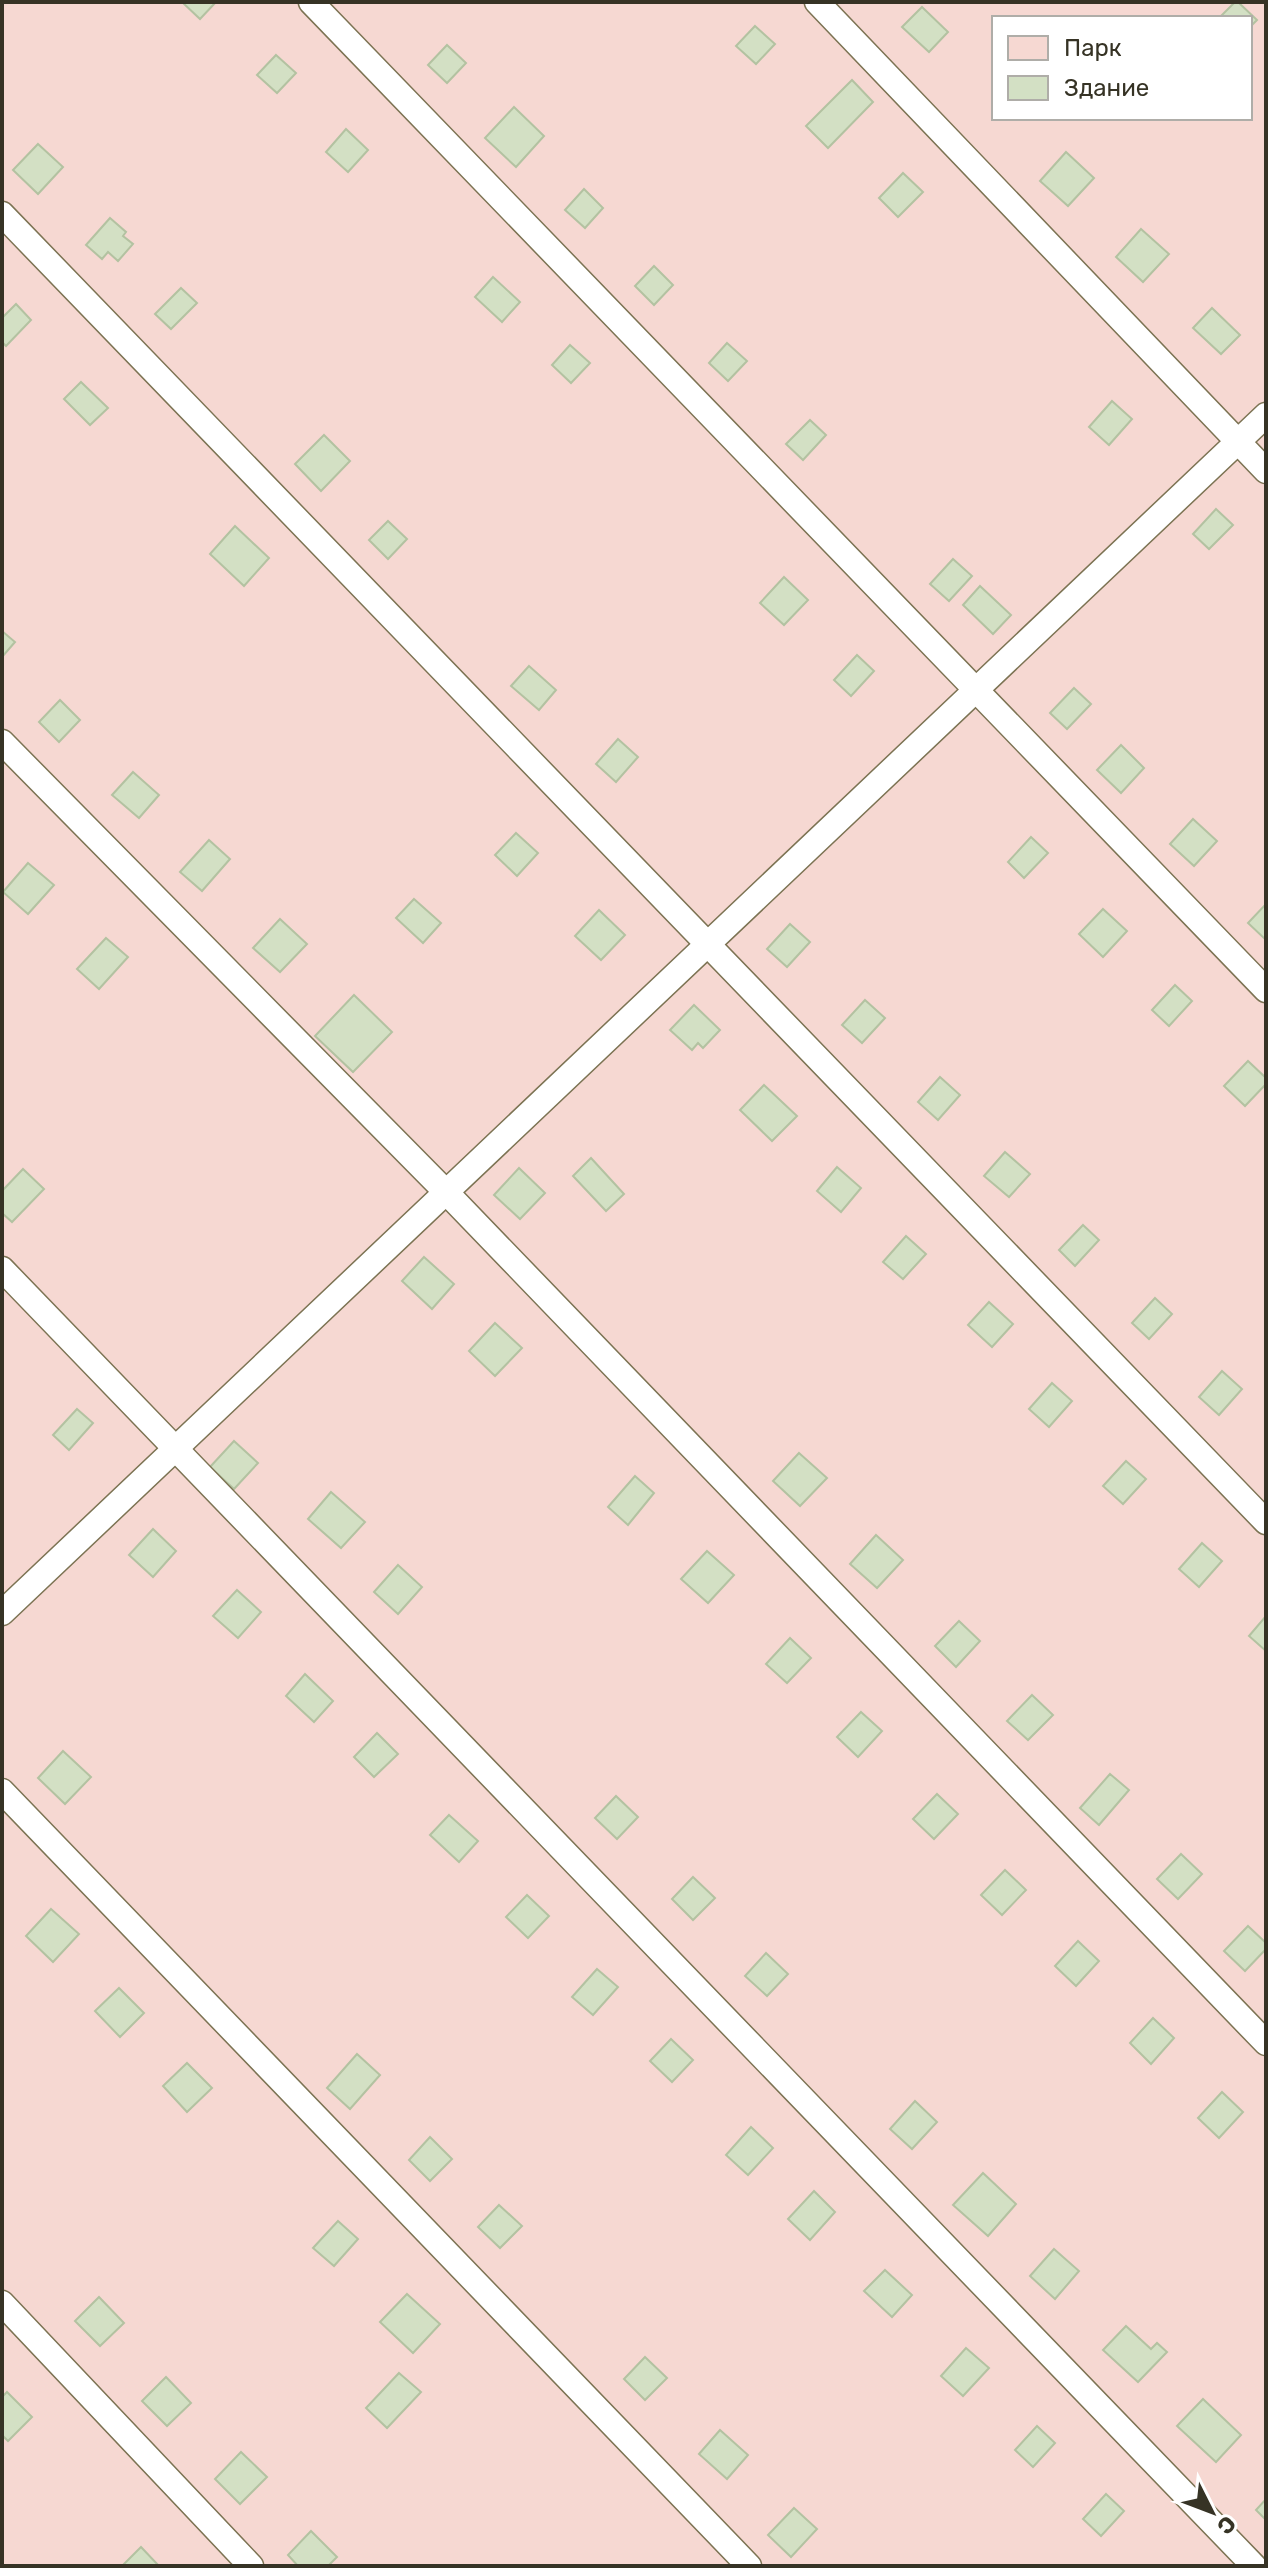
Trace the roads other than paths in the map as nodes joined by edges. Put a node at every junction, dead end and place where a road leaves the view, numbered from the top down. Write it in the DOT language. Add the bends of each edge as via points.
graph roads {
  1 [pos="311,2"];
  2 [pos="817,2"];
  3 [pos="2,214"];
  4 [pos="1266,415"];
  5 [pos="1238,442"];
  6 [pos="1266,471"];
  7 [pos="977,689"];
  8 [pos="2,742"];
  9 [pos="708,945"];
  10 [pos="1266,990"];
  11 [pos="446,1192"];
  12 [pos="2,1269"];
  13 [pos="175,1449"];
  14 [pos="1266,1522"];
  15 [pos="2,1613"];
  16 [pos="2,1791"];
  17 [pos="1266,2043"];
  18 [pos="2,2303"];
  19 [pos="251,2566"];
  20 [pos="749,2566"];
  21 [pos="1254,2566"];
  1 -- 7 [label="lane"];
  2 -- 5 [label="lane"];
  3 -- 9 [label="lane"];
  4 -- 5 [label="lane"];
  5 -- 6 [label="lane"];
  5 -- 7 [label="lane"];
  7 -- 9 [label="lane"];
  7 -- 10 [label="lane"];
  8 -- 11 [label="lane"];
  9 -- 11 [label="lane"];
  9 -- 14 [label="lane"];
  11 -- 13 [label="lane"];
  11 -- 17 [label="lane"];
  12 -- 13 [label="lane"];
  13 -- 15 [label="lane"];
  13 -- 21 [label="lane"];
  16 -- 20 [label="lane"];
  18 -- 19 [label="lane"];
}
